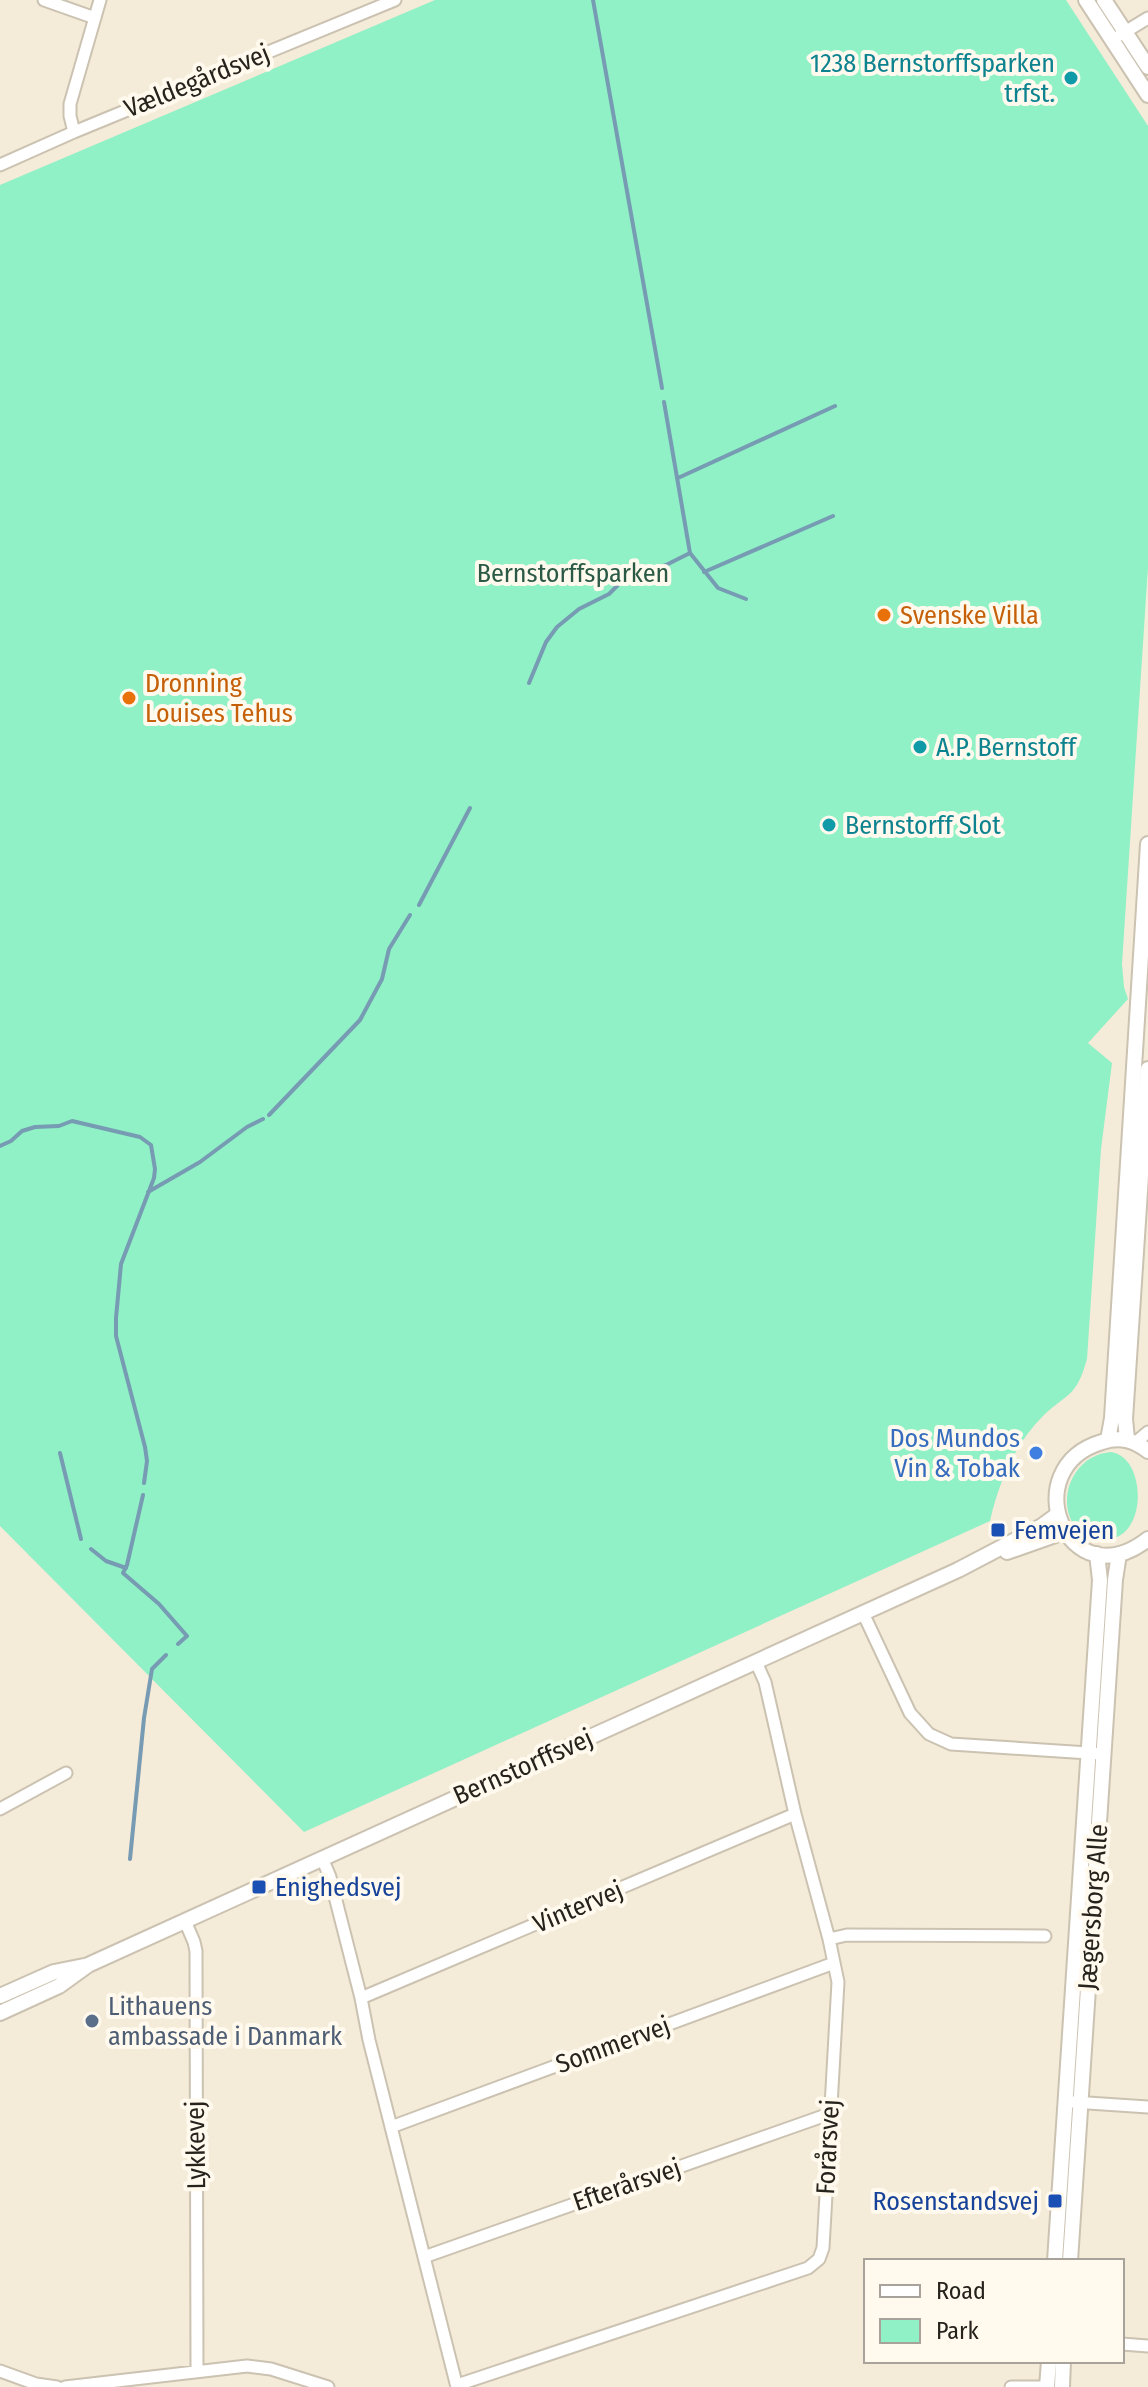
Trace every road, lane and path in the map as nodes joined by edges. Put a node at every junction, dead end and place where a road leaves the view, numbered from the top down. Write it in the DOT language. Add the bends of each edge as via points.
graph roads {
  1 [pos="44,0"];
  2 [pos="100,0"];
  3 [pos="395,0"];
  4 [pos="1086,0"];
  5 [pos="1104,0"];
  6 [pos="95,18"];
  7 [pos="1148,18"];
  8 [pos="1119,36"];
  9 [pos="1148,67"];
  10 [pos="1148,95"];
  11 [pos="74,132"];
  12 [pos="0,165"];
  13 [pos="1148,844"];
  14 [pos="1148,1069"];
  15 [pos="1148,1432"];
  16 [pos="1108,1440"];
  17 [pos="1137,1444"];
  18 [pos="1057,1515"];
  19 [pos="1064,1532"];
  20 [pos="1147,1540"];
  21 [pos="1097,1554"];
  22 [pos="1119,1554"];
  23 [pos="958,1570"];
  24 [pos="863,1613"];
  25 [pos="756,1662"];
  26 [pos="1096,1754"];
  27 [pos="66,1773"];
  28 [pos="0,1809"];
  29 [pos="795,1814"];
  30 [pos="322,1858"];
  31 [pos="185,1921"];
  32 [pos="1020,1921"];
  33 [pos="1020,1936"];
  34 [pos="1045,1936"];
  35 [pos="829,1939"];
  36 [pos="834,1963"];
  37 [pos="88,1965"];
  38 [pos="0,1996"];
  39 [pos="361,1998"];
  40 [pos="0,2013"];
  41 [pos="1073,2102"];
  42 [pos="1148,2107"];
  43 [pos="829,2114"];
  44 [pos="391,2127"];
  45 [pos="424,2257"];
  46 [pos="1055,2259"];
  47 [pos="1070,2259"];
  48 [pos="1124,2344"];
  49 [pos="1148,2346"];
  50 [pos="1049,2363"];
  51 [pos="1063,2363"];
  52 [pos="0,2371"];
  53 [pos="197,2371"];
  54 [pos="457,2386"];
  55 [pos="57,2387"];
  56 [pos="65,2387"];
  57 [pos="328,2387"];
  58 [pos="1011,2387"];
  59 [pos="1044,2387"];
  60 [pos="1062,2387"];
  1 -- 6 [label="street"];
  2 -- 6 [label="street"];
  3 -- 11 [label="street, Vældegårdsvej"];
  4 -- 8 [label="street"];
  5 -- 8 [label="street"];
  6 -- 11 [label="street" via="70,104"];
  7 -- 8 [label="street"];
  8 -- 9 [label="street"];
  8 -- 10 [label="street"];
  11 -- 12 [label="street, Vældegårdsvej"];
  13 -- 16 [label="street"];
  14 -- 17 [label="street" via="1125,1419"];
  15 -- 17 [label="street"];
  16 -- 17 [label="street"];
  16 -- 18 [label="street" via="1082,1451 1067,1466 1057,1492"];
  18 -- 19 [label="street"];
  18 -- 23 [label="street, Bernstorffsvej"];
  19 -- 21 [label="street" via="1080,1549"];
  19 -- 23 [label="street, Bernstorffsvej"];
  20 -- 22 [label="street"];
  21 -- 22 [label="street"];
  21 -- 26 [label="street, Jægersborg Alle"];
  22 -- 26 [label="street, Jægersborg Alle"];
  23 -- 24 [label="street, Bernstorffsvej"];
  24 -- 25 [label="street, Bernstorffsvej"];
  24 -- 26 [label="street" via="910,1713 929,1734 951,1744"];
  25 -- 29 [label="street, Forårsvej"];
  25 -- 30 [label="street, Bernstorffsvej"];
  26 -- 41 [label="street, Jægersborg Alle"];
  27 -- 28 [label="street"];
  29 -- 35 [label="street, Forårsvej"];
  29 -- 39 [label="street, Vintervej"];
  30 -- 31 [label="street, Bernstorffsvej"];
  30 -- 39 [label="street"];
  31 -- 37 [label="street, Bernstorffsvej"];
  31 -- 53 [label="street, Lykkevej" via="196,1951"];
  32 -- 33 [label="street"];
  33 -- 34 [label="street"];
  33 -- 35 [label="street"];
  35 -- 36 [label="street, Forårsvej"];
  36 -- 43 [label="street, Forårsvej" via="838,1982"];
  36 -- 44 [label="street, Sommervej"];
  37 -- 38 [label="street, Bernstorffsvej" via="54,1972"];
  37 -- 40 [label="street, Bernstorffsvej" via="59,1986"];
  39 -- 44 [label="street"];
  41 -- 42 [label="street"];
  41 -- 46 [label="street, Jægersborg Alle"];
  41 -- 47 [label="street, Jægersborg Alle"];
  43 -- 45 [label="street, Efterårsvej"];
  43 -- 54 [label="street, Forårsvej" via="823,2248 808,2268"];
  44 -- 45 [label="street"];
  45 -- 54 [label="street"];
  48 -- 49 [label="street"];
  50 -- 59 [label="street"];
  51 -- 60 [label="street"];
  52 -- 55 [label="street"];
  53 -- 56 [label="street"];
  53 -- 57 [label="street" via="247,2366"];
  58 -- 59 [label="street"];
}
